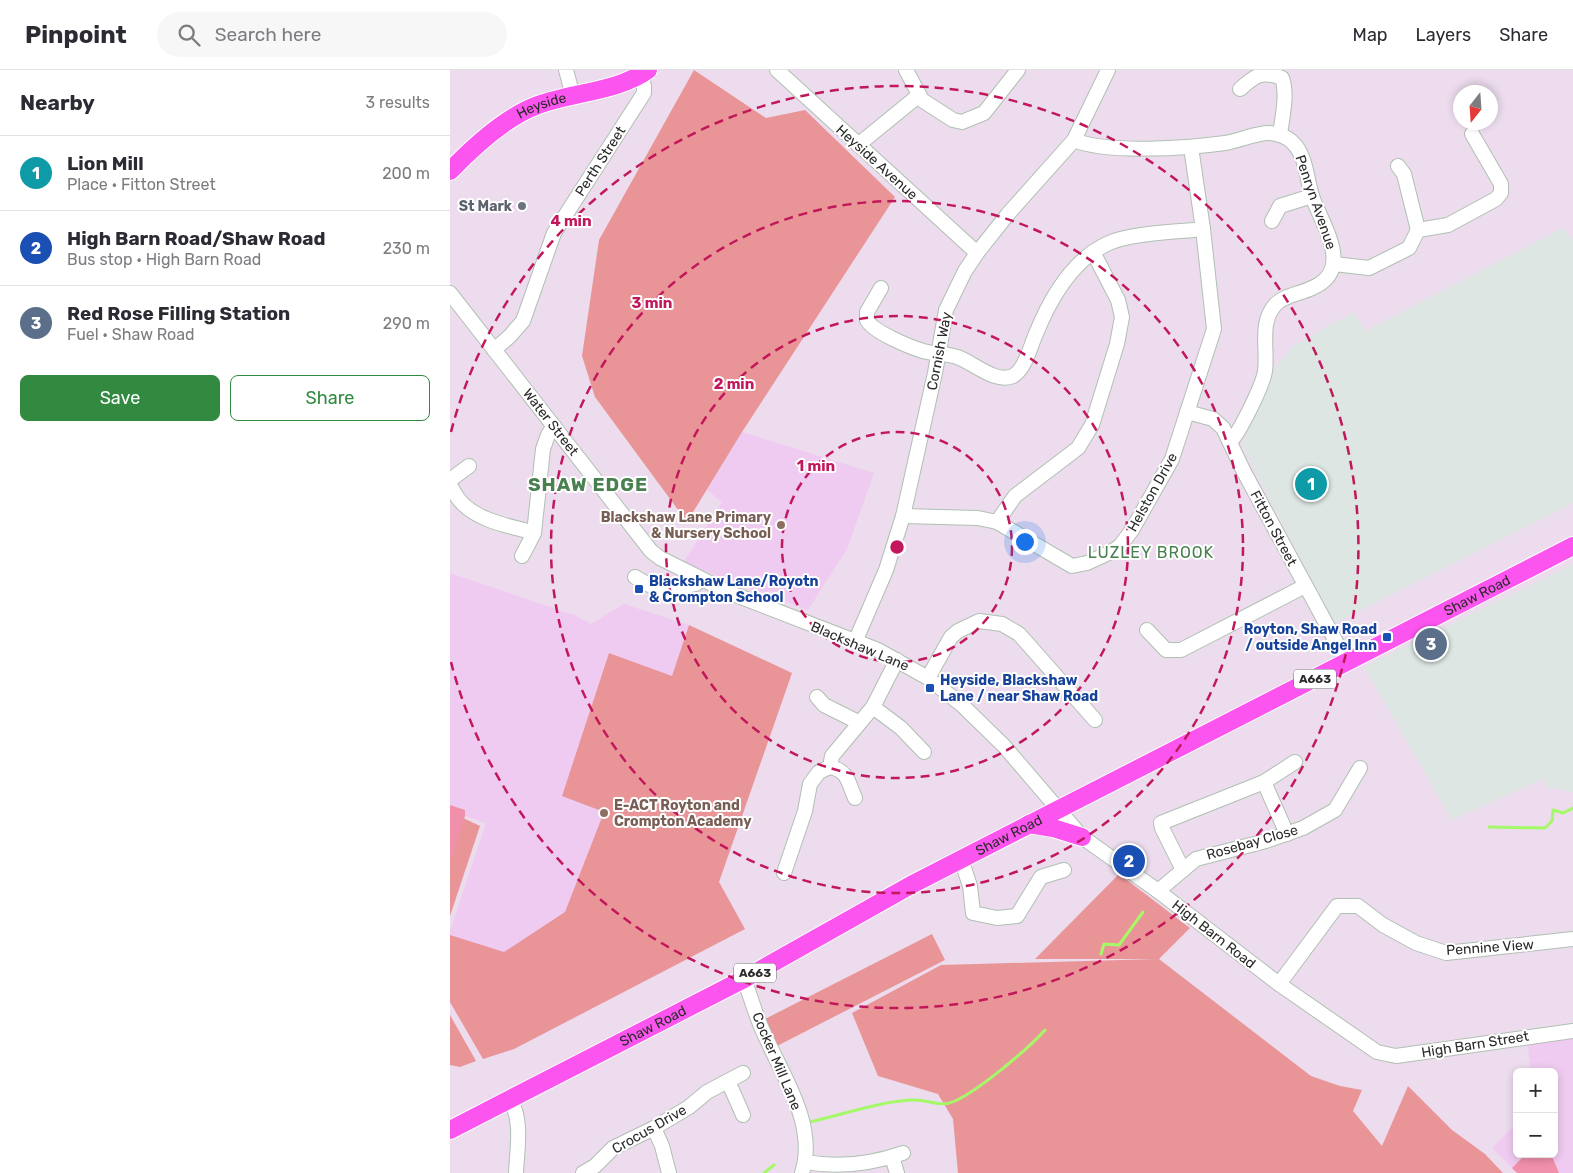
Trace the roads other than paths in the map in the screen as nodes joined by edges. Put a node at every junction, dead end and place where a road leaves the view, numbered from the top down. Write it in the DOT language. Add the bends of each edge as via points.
graph roads {
  1 [pos="566,70"];
  2 [pos="777,70"];
  3 [pos="906,70"];
  4 [pos="1018,70"];
  5 [pos="1108,70"];
  6 [pos="644,73"];
  7 [pos="1240,89"];
  8 [pos="572,96"];
  9 [pos="918,96"];
  10 [pos="1472,134"];
  11 [pos="1280,135"];
  12 [pos="1074,140"];
  13 [pos="858,145"];
  14 [pos="1191,147"];
  15 [pos="1398,166"];
  16 [pos="450,171"];
  17 [pos="1312,196"];
  18 [pos="1272,221"];
  19 [pos="1203,229"];
  20 [pos="1418,230"];
  21 [pos="1093,252"];
  22 [pos="977,253"];
  23 [pos="1334,264"];
  24 [pos="881,288"];
  25 [pos="450,293"];
  26 [pos="494,350"];
  27 [pos="937,352"];
  28 [pos="1187,412"];
  29 [pos="554,426"];
  30 [pos="1230,442"];
  31 [pos="470,466"];
  32 [pos="450,480"];
  33 [pos="450,486"];
  34 [pos="903,516"];
  35 [pos="997,522"];
  36 [pos="534,534"];
  37 [pos="1573,546"];
  38 [pos="651,551"];
  39 [pos="522,556"];
  40 [pos="635,577"];
  41 [pos="700,580"];
  42 [pos="1305,586"];
  43 [pos="1147,630"];
  44 [pos="855,642"];
  45 [pos="897,660"];
  46 [pos="1347,662"];
  47 [pos="928,678"];
  48 [pos="817,697"];
  49 [pos="873,707"];
  50 [pos="1095,720"];
  51 [pos="858,722"];
  52 [pos="924,752"];
  53 [pos="1295,762"];
  54 [pos="830,768"];
  55 [pos="1360,768"];
  56 [pos="1264,782"];
  57 [pos="855,798"];
  58 [pos="1057,810"];
  59 [pos="1029,824"];
  60 [pos="1287,834"];
  61 [pos="1082,837"];
  62 [pos="962,859"];
  63 [pos="1064,870"];
  64 [pos="1183,870"];
  65 [pos="784,873"];
  66 [pos="1158,891"];
  67 [pos="1573,940"];
  68 [pos="744,979"];
  69 [pos="1279,984"];
  70 [pos="1573,1030"];
  71 [pos="1377,1052"];
  72 [pos="743,1074"];
  73 [pos="728,1081"];
  74 [pos="510,1099"];
  75 [pos="743,1114"];
  76 [pos="654,1128"];
  77 [pos="450,1130"];
  78 [pos="804,1168"];
  79 [pos="847,1169"];
  80 [pos="516,1173"];
  81 [pos="583,1173"];
  82 [pos="669,1173"];
  83 [pos="897,1173"];
  1 -- 8 [label="street"];
  2 -- 13 [label="street, Heyside Avenue"];
  3 -- 9 [label="street"];
  4 -- 9 [label="street" via="989,108 967,121 953,120"];
  5 -- 12 [label="street, Cornish Way"];
  6 -- 8 [label="main road, Heyside"];
  6 -- 26 [label="street, Perth Street" via="644,92 554,233 523,320"];
  7 -- 11 [label="street" via="1256,76 1269,74 1282,78 1284,102"];
  8 -- 16 [label="main road, Heyside" via="524,111 470,151"];
  9 -- 13 [label="street"];
  10 -- 20 [label="street" via="1501,184 1499,197 1448,225"];
  11 -- 14 [label="street" via="1270,133"];
  11 -- 17 [label="street, Penryn Avenue" via="1292,141 1300,154"];
  12 -- 14 [label="street" via="1114,146"];
  12 -- 22 [label="street, Cornish Way"];
  13 -- 22 [label="street, Heyside Avenue"];
  14 -- 19 [label="street, Helston Drive"];
  15 -- 20 [label="street" via="1404,174"];
  17 -- 18 [label="street" via="1280,206"];
  17 -- 23 [label="street, Penryn Avenue" via="1334,251"];
  19 -- 21 [label="street" via="1128,238 1110,242"];
  19 -- 28 [label="street, Helston Drive" via="1214,329"];
  20 -- 23 [label="street" via="1409,248 1369,268"];
  21 -- 27 [label="street" via="1059,289 1016,374 1000,378 958,357"];
  21 -- 35 [label="street" via="1118,300 1122,323 1092,426 1078,448 1015,496"];
  22 -- 27 [label="street, Cornish Way" via="964,271 946,310"];
  23 -- 30 [label="street, Penryn Avenue" via="1322,283 1280,300 1269,312 1265,372 1249,410"];
  24 -- 27 [label="street" via="867,312 869,324 909,346"];
  25 -- 26 [label="street, Water Street"];
  26 -- 29 [label="street, Water Street"];
  27 -- 34 [label="street, Cornish Way"];
  28 -- 30 [label="street, Fitton Street" via="1212,419 1223,428"];
  28 -- 35 [label="street, Helston Drive" via="1172,460 1132,530 1111,552 1072,566"];
  29 -- 36 [label="street" via="543,449"];
  29 -- 38 [label="street, Water Street"];
  30 -- 42 [label="street, Fitton Street"];
  31 -- 32 [label="street"];
  33 -- 36 [label="street" via="463,505 474,512"];
  34 -- 35 [label="street, Helston Drive" via="978,518"];
  34 -- 44 [label="street, Cornish Way" via="886,570"];
  36 -- 39 [label="street"];
  37 -- 46 [label="main road, Shaw Road / A663"];
  38 -- 41 [label="street, Blackshaw Lane" via="668,564"];
  40 -- 41 [label="street" via="661,590 696,584"];
  41 -- 44 [label="street, Blackshaw Lane"];
  42 -- 43 [label="street" via="1181,650 1166,650"];
  42 -- 46 [label="street, Fitton Street"];
  44 -- 45 [label="street, Blackshaw Lane"];
  45 -- 47 [label="street, Blackshaw Lane"];
  45 -- 49 [label="street"];
  46 -- 58 [label="main road, Shaw Road / A663"];
  47 -- 50 [label="street" via="958,631 980,622 1002,624 1019,634"];
  47 -- 58 [label="street, Blackshaw Lane" via="962,705 1004,746"];
  48 -- 51 [label="street" via="824,705"];
  49 -- 51 [label="street"];
  49 -- 52 [label="street" via="901,728"];
  51 -- 54 [label="street" via="832,756"];
  53 -- 56 [label="street"];
  54 -- 57 [label="street" via="840,770 848,777"];
  54 -- 65 [label="street" via="819,772 810,784 805,811"];
  55 -- 60 [label="street, Rosebay Close" via="1335,810"];
  56 -- 60 [label="street"];
  56 -- 64 [label="street" via="1161,823"];
  58 -- 59 [label="main road, Shaw Road / A663"];
  58 -- 61 [label="street, High Barn Road"];
  59 -- 61 [label="main road"];
  59 -- 62 [label="main road, Shaw Road / A663"];
  60 -- 64 [label="street, Rosebay Close" via="1196,858"];
  61 -- 66 [label="street, High Barn Road"];
  62 -- 63 [label="street" via="973,912 997,918 1017,916 1042,877"];
  62 -- 68 [label="main road, Shaw Road / A663"];
  64 -- 66 [label="street, Rosebay Close"];
  66 -- 69 [label="street, High Barn Road"];
  67 -- 69 [label="street, Pennine View" via="1446,953 1416,943 1383,925 1358,906 1337,906"];
  68 -- 74 [label="main road, Shaw Road / A663"];
  68 -- 78 [label="street, Cocker Mill Lane" via="757,1018 801,1116"];
  69 -- 71 [label="street, High Barn Road"];
  70 -- 71 [label="street, High Barn Street" via="1396,1056"];
  72 -- 73 [label="street, Crocus Drive"];
  73 -- 75 [label="street"];
  73 -- 76 [label="street, Crocus Drive"];
  74 -- 77 [label="main road, Shaw Road / A663"];
  74 -- 80 [label="street" via="517,1110"];
  76 -- 81 [label="street, Crocus Drive" via="612,1148 595,1166"];
  76 -- 82 [label="street"];
  78 -- 79 [label="street"];
  79 -- 83 [label="street" via="897,1155"];
}
